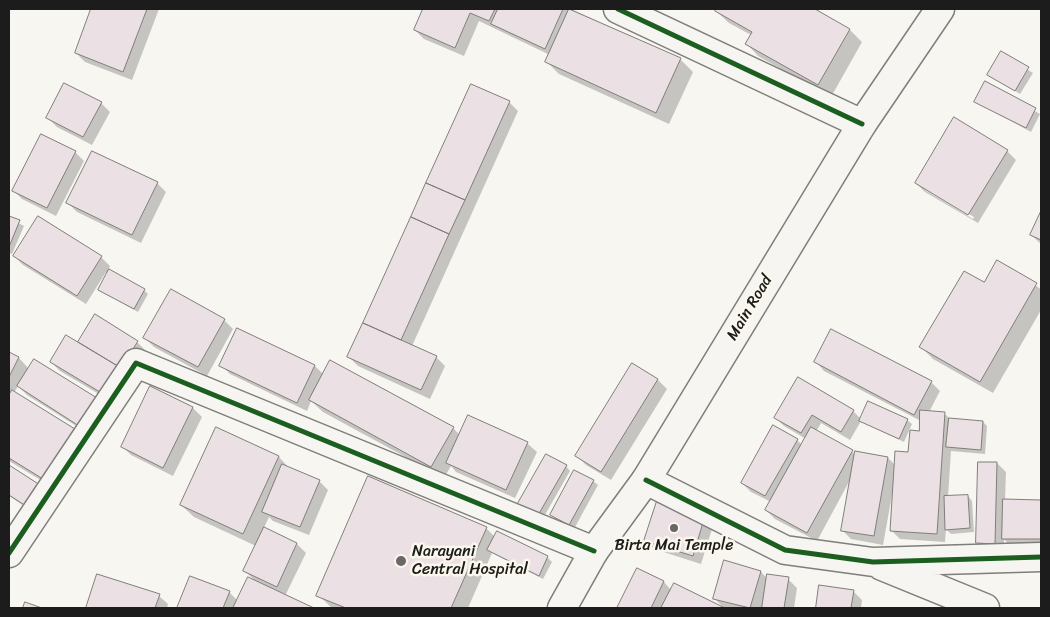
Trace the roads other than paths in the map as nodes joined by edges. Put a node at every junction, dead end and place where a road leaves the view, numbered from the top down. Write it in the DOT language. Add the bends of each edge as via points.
graph roads {
  1 [pos="618,9"];
  2 [pos="940,9"];
  3 [pos="862,124"];
  4 [pos="646,480"];
  5 [pos="594,551"];
  6 [pos="9,553"];
  7 [pos="1041,557"];
  8 [pos="872,562"];
  9 [pos="562,608"];
  10 [pos="985,608"];
  1 -- 3 [label="street"];
  2 -- 3 [label="street, Main Road"];
  3 -- 4 [label="street, Main Road"];
  4 -- 5 [label="street, Main Road"];
  4 -- 8 [label="street" via="785,550"];
  5 -- 6 [label="street" via="136,363"];
  5 -- 9 [label="street, Main Road"];
  7 -- 8 [label="street"];
  8 -- 10 [label="street"];
}
